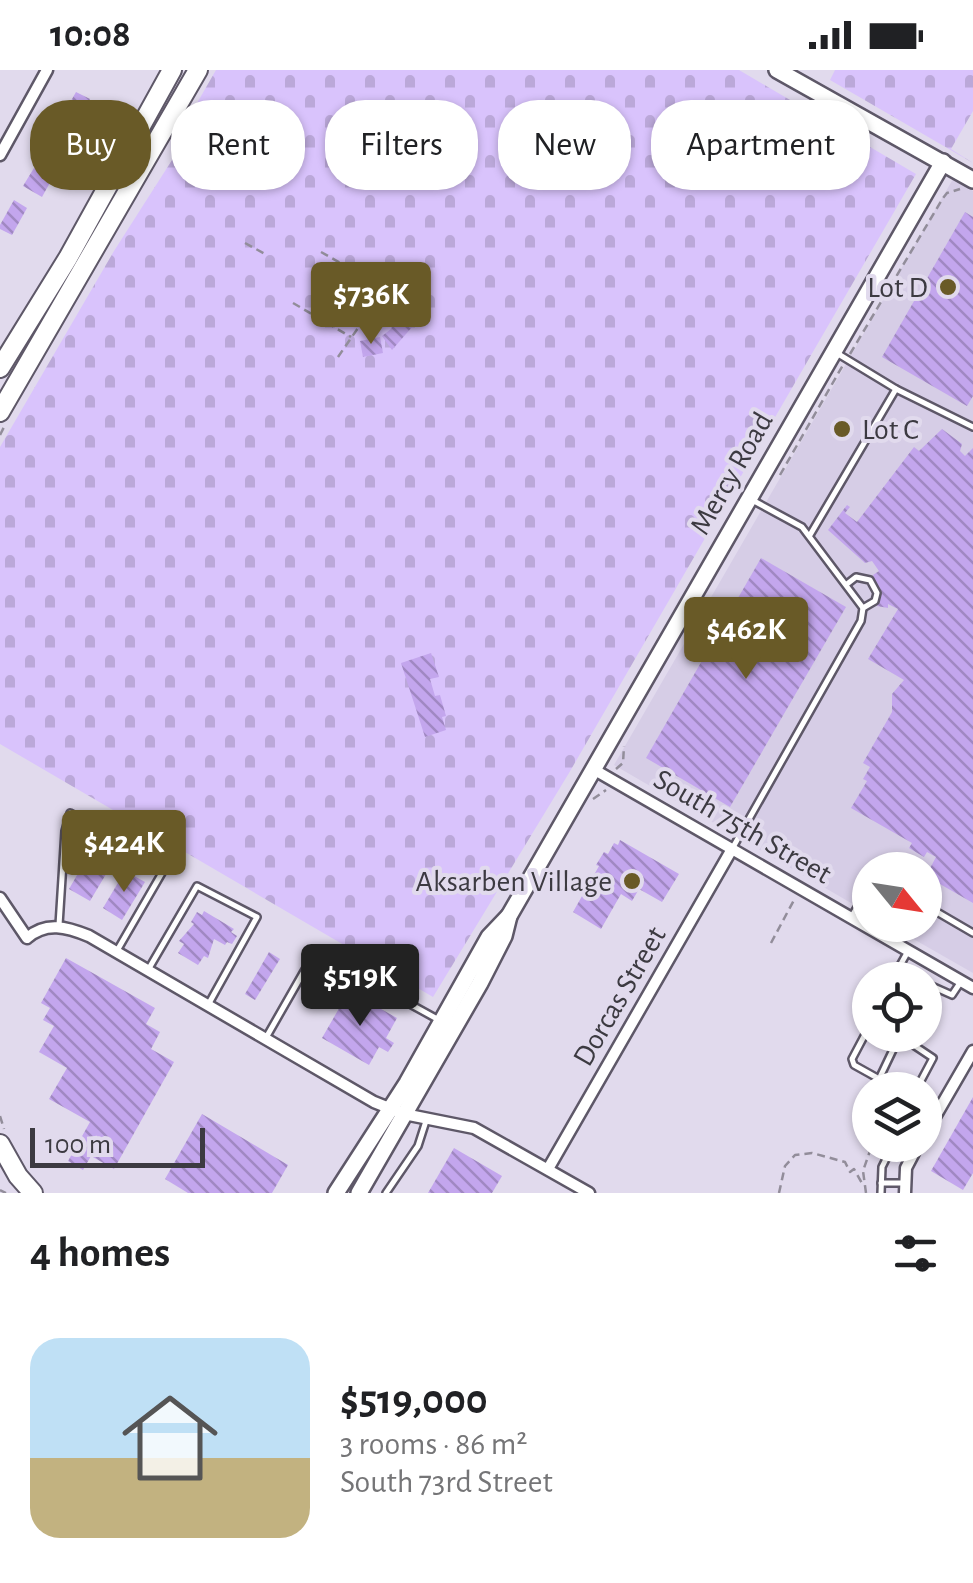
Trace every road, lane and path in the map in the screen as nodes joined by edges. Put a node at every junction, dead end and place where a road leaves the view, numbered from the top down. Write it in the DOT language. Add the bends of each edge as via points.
graph roads {
  1 [pos="47,70"];
  2 [pos="172,70"];
  3 [pos="198,70"];
  4 [pos="776,70"];
  5 [pos="0,155"];
  6 [pos="943,162"];
  7 [pos="972,180"];
  8 [pos="245,243"];
  9 [pos="322,252"];
  10 [pos="265,254"];
  11 [pos="391,266"];
  12 [pos="318,284"];
  13 [pos="382,287"];
  14 [pos="293,303"];
  15 [pos="369,314"];
  16 [pos="352,338"];
  17 [pos="840,355"];
  18 [pos="338,357"];
  19 [pos="0,368"];
  20 [pos="896,389"];
  21 [pos="1,409"];
  22 [pos="973,427"];
  23 [pos="756,502"];
  24 [pos="810,535"];
  25 [pos="847,584"];
  26 [pos="863,608"];
  27 [pos="627,738"];
  28 [pos="592,769"];
  29 [pos="610,779"];
  30 [pos="591,801"];
  31 [pos="732,848"];
  32 [pos="801,888"];
  33 [pos="0,898"];
  34 [pos="509,916"];
  35 [pos="852,916"];
  36 [pos="942,916"];
  37 [pos="59,927"];
  38 [pos="973,933"];
  39 [pos="896,942"];
  40 [pos="770,943"];
  41 [pos="909,950"];
  42 [pos="116,952"];
  43 [pos="902,962"];
  44 [pos="148,970"];
  45 [pos="961,981"];
  46 [pos="973,988"];
  47 [pos="942,993"];
  48 [pos="208,1005"];
  49 [pos="441,1022"];
  50 [pos="266,1039"];
  51 [pos="856,1052"];
  52 [pos="924,1052"];
  53 [pos="973,1052"];
  54 [pos="867,1072"];
  55 [pos="926,1072"];
  56 [pos="942,1105"];
  57 [pos="396,1111"];
  58 [pos="426,1118"];
  59 [pos="0,1144"];
  60 [pos="866,1162"];
  61 [pos="884,1162"];
  62 [pos="909,1162"];
  63 [pos="548,1169"];
  64 [pos="881,1183"];
  65 [pos="862,1185"];
  66 [pos="905,1188"];
  67 [pos="0,1190"];
  68 [pos="6,1193"];
  69 [pos="33,1193"];
  70 [pos="336,1193"];
  71 [pos="359,1193"];
  72 [pos="386,1193"];
  73 [pos="590,1193"];
  74 [pos="780,1193"];
  75 [pos="866,1193"];
  76 [pos="881,1193"];
  1 -- 5 [label="street"];
  2 -- 19 [label="main road"];
  3 -- 21 [label="main road"];
  4 -- 6 [label="main road"];
  6 -- 7 [label="main road"];
  6 -- 17 [label="main road, Mercy Road"];
  7 -- 17 [label="path" via="943,198"];
  8 -- 10 [label="path"];
  9 -- 13 [label="path"];
  11 -- 13 [label="path"];
  12 -- 15 [label="path"];
  13 -- 15 [label="path"];
  14 -- 16 [label="path"];
  15 -- 16 [label="path"];
  16 -- 18 [label="path"];
  17 -- 20 [label="lane"];
  17 -- 23 [label="main road, Mercy Road"];
  17 -- 23 [label="path"];
  20 -- 22 [label="lane"];
  20 -- 24 [label="lane"];
  23 -- 24 [label="lane"];
  23 -- 28 [label="main road, Mercy Road"];
  24 -- 25 [label="lane"];
  25 -- 26 [label="lane"];
  25 -- 26 [label="lane" via="856,577 870,580 875,601"];
  26 -- 31 [label="lane" via="862,621"];
  27 -- 29 [label="path"];
  28 -- 29 [label="street, South 75th Street"];
  28 -- 34 [label="main road, Mercy Road"];
  29 -- 30 [label="path" via="605,793"];
  29 -- 31 [label="street, South 75th Street"];
  31 -- 32 [label="street, South 75th Street"];
  31 -- 63 [label="street, Dorcas Street"];
  32 -- 35 [label="street, South 75th Street"];
  32 -- 40 [label="path"];
  33 -- 37 [label="street" via="27,938"];
  34 -- 49 [label="main road, Mercy Road"];
  34 -- 57 [label="main road, Mercy Road" via="480,983"];
  36 -- 38 [label="lane"];
  37 -- 42 [label="street"];
  37 -- 42 [label="lane" via="70,813 166,866"];
  39 -- 41 [label="street, South 75th Street"];
  41 -- 43 [label="lane"];
  41 -- 45 [label="street, South 75th Street"];
  42 -- 44 [label="street"];
  44 -- 48 [label="street"];
  44 -- 48 [label="lane" via="198,886 214,892 258,920"];
  45 -- 46 [label="street, South 75th Street"];
  45 -- 47 [label="lane" via="952,995"];
  48 -- 50 [label="street"];
  49 -- 50 [label="lane" via="316,952"];
  49 -- 57 [label="main road, Mercy Road"];
  50 -- 57 [label="street"];
  51 -- 54 [label="lane" via="854,1064"];
  52 -- 55 [label="lane" via="933,1058"];
  53 -- 56 [label="street"];
  57 -- 58 [label="street"];
  57 -- 70 [label="main road, Mercy Road"];
  57 -- 71 [label="main road, Mercy Road"];
  58 -- 63 [label="street" via="474,1128"];
  58 -- 72 [label="lane" via="418,1146"];
  59 -- 69 [label="main road"];
  60 -- 65 [label="path"];
  61 -- 64 [label="lane"];
  62 -- 66 [label="street"];
  63 -- 73 [label="street"];
  64 -- 66 [label="lane"];
  64 -- 76 [label="lane"];
  65 -- 74 [label="path" via="846,1162 795,1154 785,1166"];
  65 -- 75 [label="path"];
  67 -- 68 [label="path"];
}
